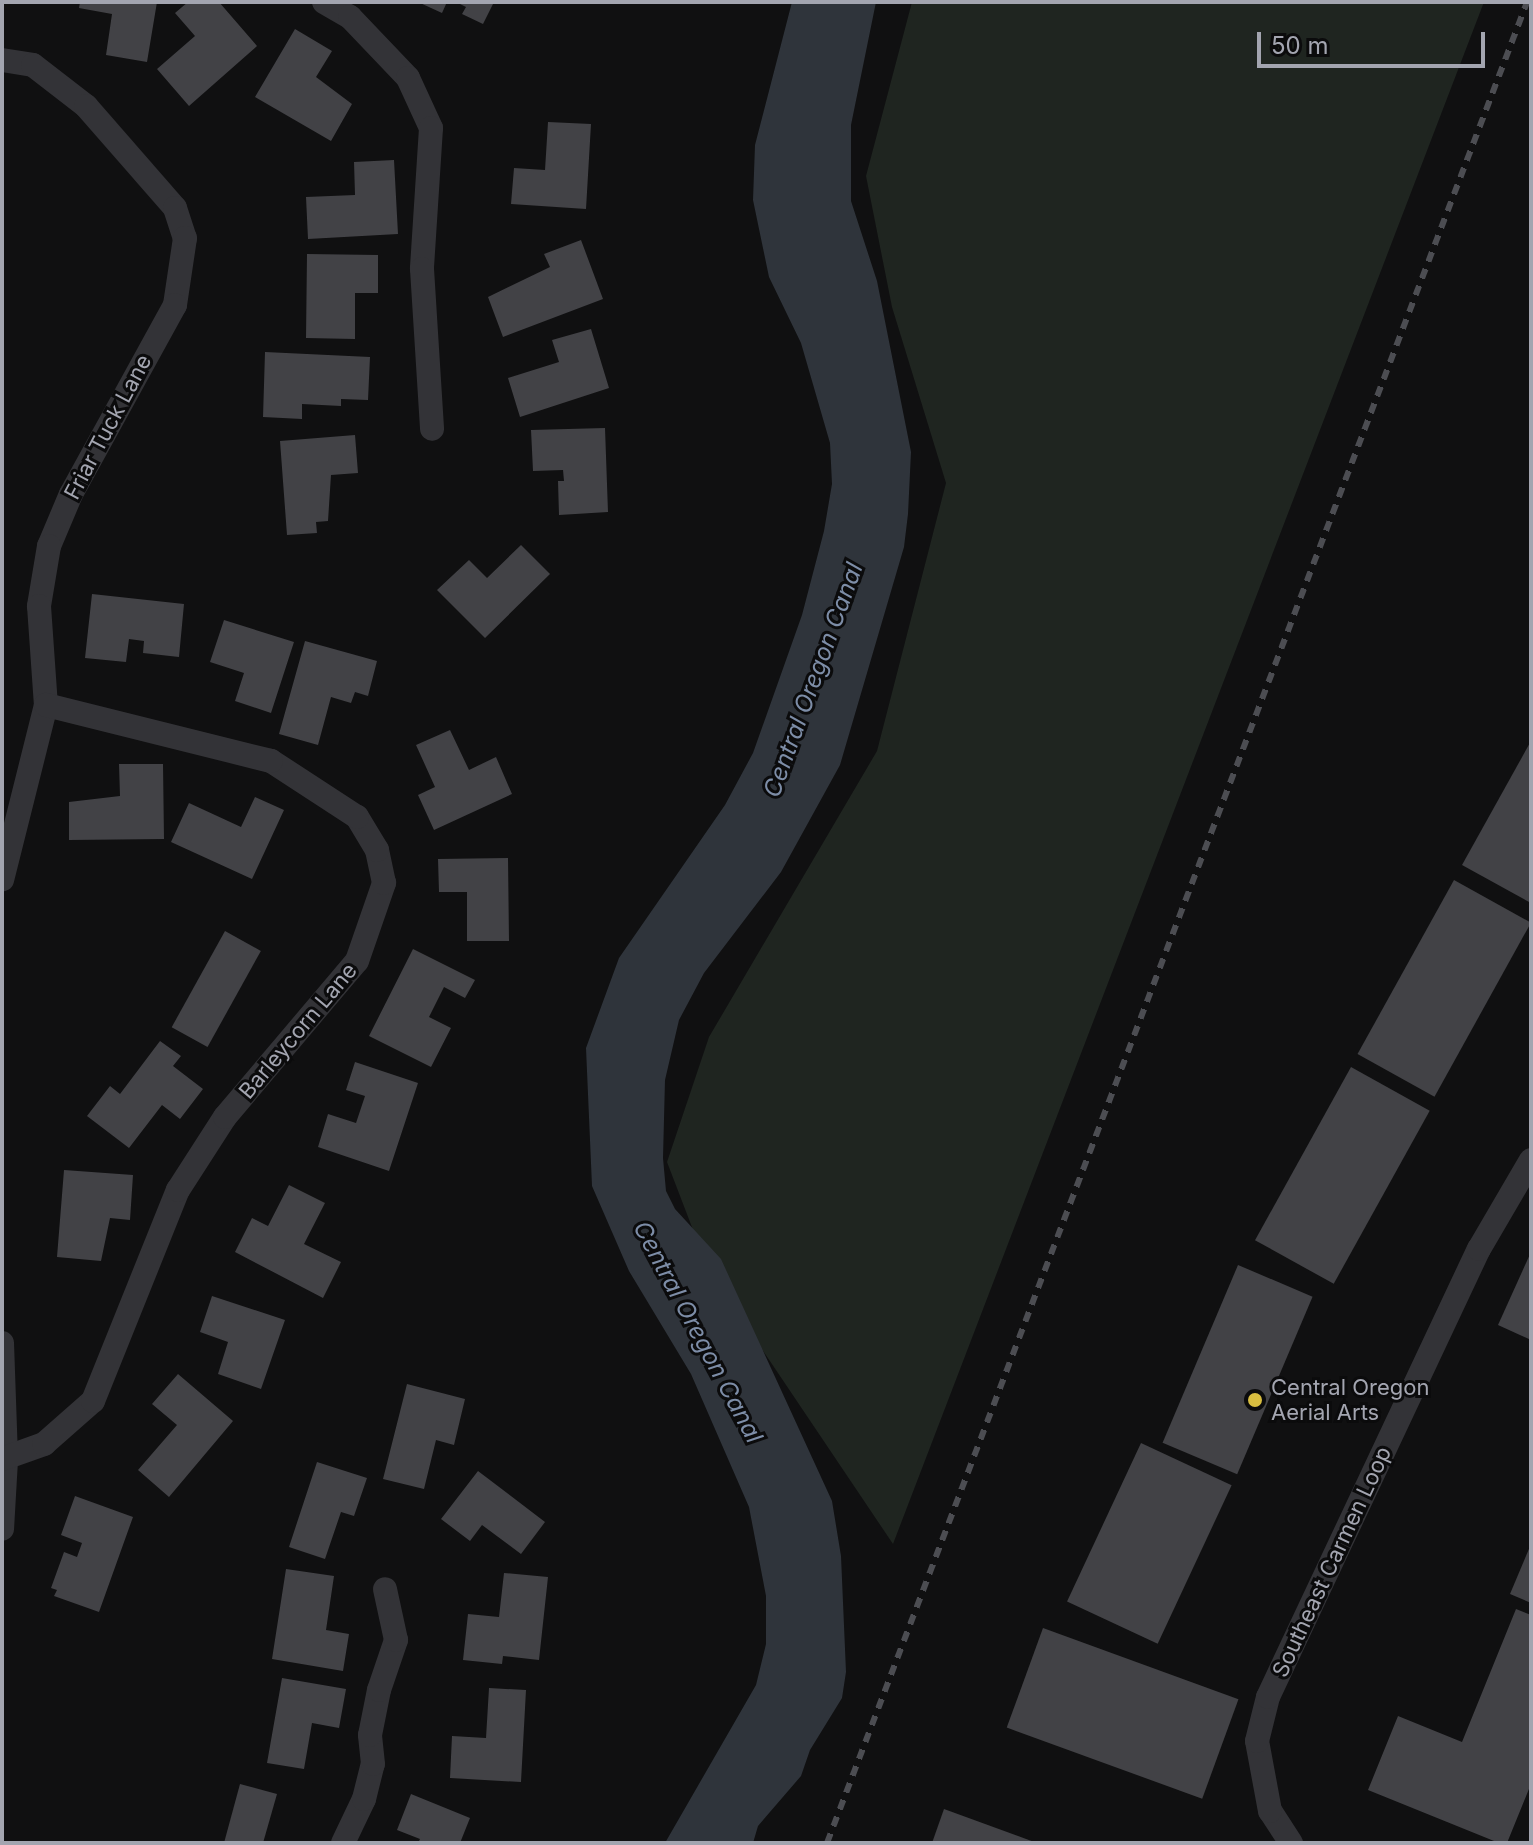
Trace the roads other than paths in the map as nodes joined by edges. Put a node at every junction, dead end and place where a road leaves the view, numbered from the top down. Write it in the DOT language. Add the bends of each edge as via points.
graph roads {
  1 [pos="324,2"];
  2 [pos="2,60"];
  3 [pos="432,429"];
  4 [pos="46,705"];
  5 [pos="2,880"];
  6 [pos="1531,1160"];
  7 [pos="2,1343"];
  8 [pos="4,1459"];
  9 [pos="2,1529"];
  10 [pos="385,1589"];
  11 [pos="343,1843"];
  12 [pos="1291,1843"];
  1 -- 3 [label="street" via="350,17 408,78 431,128 422,269"];
  2 -- 4 [label="street, Friar Tuck Lane" via="33,65 86,106 175,208 185,238 175,305 71,494 49,546 39,606"];
  4 -- 5 [label="street, Friar Tuck Lane"];
  4 -- 8 [label="street, Barleycorn Lane" via="271,761 357,817 377,850 384,883 357,961 225,1117 178,1190 93,1401 44,1444"];
  6 -- 12 [label="street, Southeast Carmen Loop" via="1479,1249 1268,1697 1257,1741 1270,1811"];
  7 -- 8 [label="street"];
  8 -- 9 [label="street"];
  10 -- 11 [label="street" via="396,1640 370,1735 373,1764 367,1787"];
}
